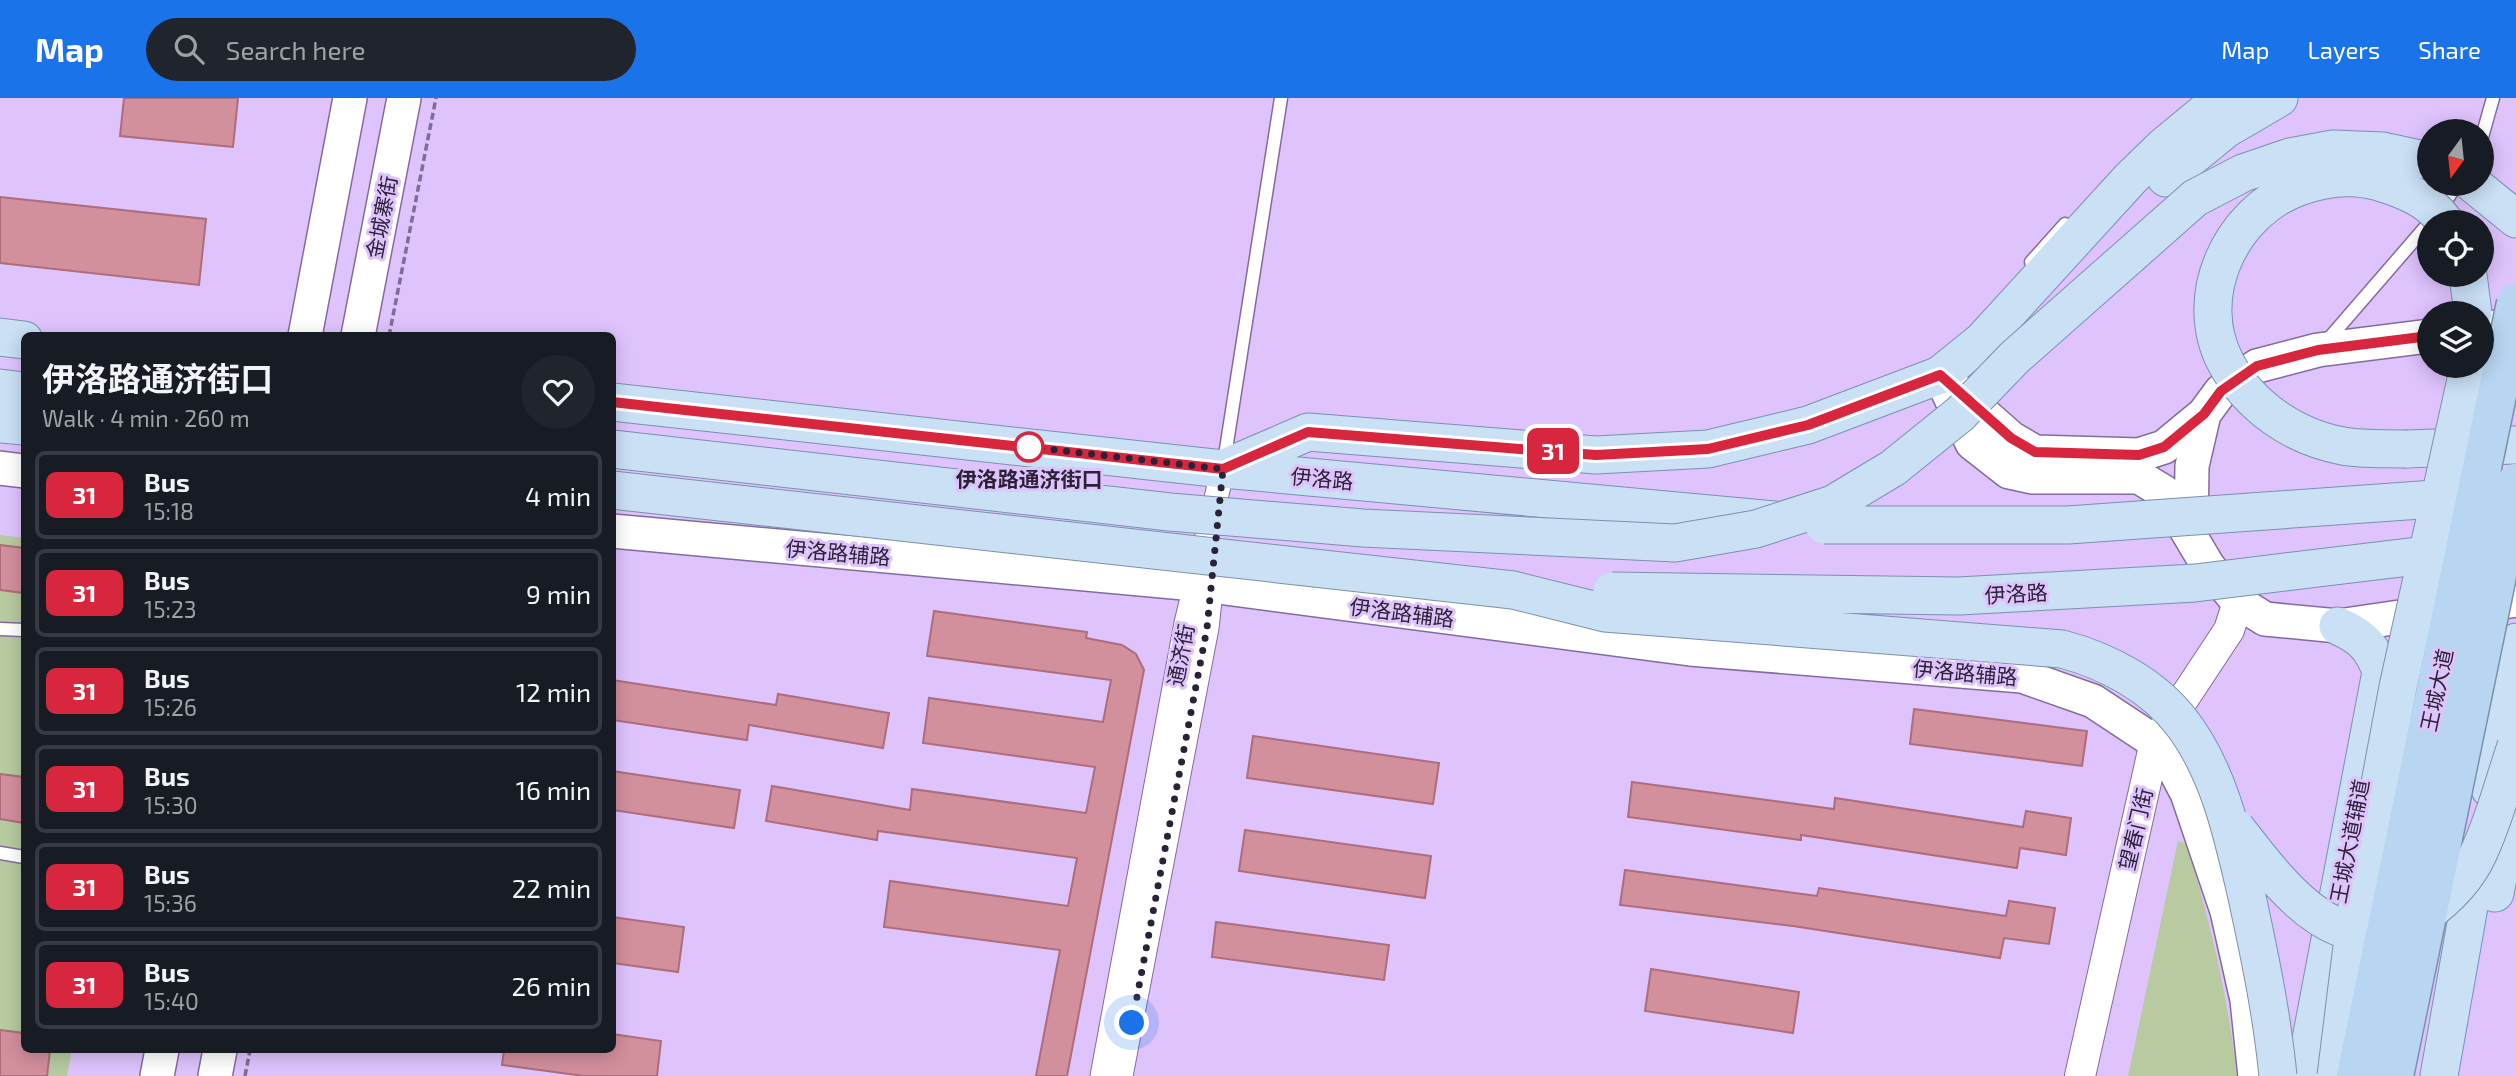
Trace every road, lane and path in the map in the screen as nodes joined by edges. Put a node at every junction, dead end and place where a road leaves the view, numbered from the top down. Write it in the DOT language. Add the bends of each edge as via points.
graph roads {
  1 [pos="350,98"];
  2 [pos="404,98"];
  3 [pos="436,98"];
  4 [pos="1281,98"];
  5 [pos="2216,98"];
  6 [pos="2230,98"];
  7 [pos="2279,98"];
  8 [pos="2493,98"];
  9 [pos="2487,119"];
  10 [pos="2417,158"];
  11 [pos="2114,176"];
  12 [pos="2488,196"];
  13 [pos="2434,210"];
  14 [pos="2075,214"];
  15 [pos="2516,219"];
  16 [pos="2417,237"];
  17 [pos="2015,290"];
  18 [pos="2516,303"];
  19 [pos="2516,324"];
  20 [pos="2494,327"];
  21 [pos="307,332"];
  22 [pos="359,332"];
  23 [pos="390,332"];
  24 [pos="0,337"];
  25 [pos="2417,338"];
  26 [pos="21,340"];
  27 [pos="2318,350"];
  28 [pos="0,358"];
  29 [pos="2014,358"];
  30 [pos="21,360"];
  31 [pos="1940,375"];
  32 [pos="2466,378"];
  33 [pos="0,388"];
  34 [pos="21,391"];
  35 [pos="616,402"];
  36 [pos="2204,414"];
  37 [pos="0,424"];
  38 [pos="21,426"];
  39 [pos="2516,445"];
  40 [pos="616,448"];
  41 [pos="0,468"];
  42 [pos="1223,469"];
  43 [pos="21,471"];
  44 [pos="2516,486"];
  45 [pos="616,490"];
  46 [pos="616,531"];
  47 [pos="2191,536"];
  48 [pos="2516,544"];
  49 [pos="1203,586"];
  50 [pos="1513,590"];
  51 [pos="2516,600"];
  52 [pos="2251,611"];
  53 [pos="2338,626"];
  54 [pos="0,629"];
  55 [pos="21,630"];
  56 [pos="2516,642"];
  57 [pos="2516,746"];
  58 [pos="2162,749"];
  59 [pos="2516,783"];
  60 [pos="2229,819"];
  61 [pos="0,853"];
  62 [pos="21,857"];
  63 [pos="161,1053"];
  64 [pos="219,1053"];
  65 [pos="249,1053"];
  66 [pos="157,1076"];
  67 [pos="215,1076"];
  68 [pos="245,1076"];
  69 [pos="1102,1076"];
  70 [pos="1122,1076"];
  71 [pos="2080,1076"];
  72 [pos="2100,1076"];
  73 [pos="2255,1076"];
  74 [pos="2278,1076"];
  75 [pos="2304,1076"];
  76 [pos="2336,1076"];
  77 [pos="2356,1076"];
  78 [pos="2394,1076"];
  79 [pos="2439,1076"];
  80 [pos="2457,1076"];
  1 -- 21 [label="main road"];
  2 -- 22 [label="main road, 金城寨街"];
  3 -- 23 [label="path"];
  4 -- 42 [label="lane"];
  5 -- 11 [label="lane"];
  6 -- 17 [label="main road" via="2204,113 2138,171"];
  7 -- 29 [label="main road, bridge" via="2226,129 2174,170 2107,236 2052,300"];
  8 -- 9 [label="lane"];
  10 -- 29 [label="main road, bridge" via="2384,151 2333,149 2243,173 2195,198"];
  12 -- 15 [label="main road"];
  13 -- 39 [label="main road, bridge" via="2401,189 2369,179 2339,177 2282,194 2257,211 2236,232 2215,290 2214,323 2225,361 2242,388 2270,415 2302,433 2343,446"];
  14 -- 17 [label="lane"];
  16 -- 27 [label="lane"];
  17 -- 31 [label="main road" via="1982,341"];
  18 -- 77 [label="highway, 王城大道, bridge"];
  19 -- 20 [label="main road"];
  24 -- 26 [label="main road"];
  25 -- 27 [label="main road"];
  27 -- 36 [label="main road" via="2257,366 2221,391"];
  28 -- 30 [label="main road"];
  29 -- 40 [label="main road, bridge" via="1959,414 1902,461 1833,504 1756,530 1675,543 1184,514"];
  31 -- 36 [label="main road" via="2011,438 2035,452 2139,455 2164,447"];
  31 -- 42 [label="main road" via="1808,425 1708,449 1596,455 1308,432"];
  31 -- 47 [label="main road" via="1972,443 2009,472 2032,477 2139,477 2164,492"];
  32 -- 76 [label="main road, bridge" via="2364,865"];
  33 -- 34 [label="main road"];
  35 -- 42 [label="main road, 伊洛路"];
  36 -- 47 [label="main road" via="2192,466"];
  37 -- 38 [label="main road"];
  41 -- 43 [label="main road"];
  42 -- 44 [label="main road, 伊洛路, bridge" via="1824,525 2068,525 2458,498"];
  42 -- 49 [label="street, 通济街"];
  44 -- 78 [label="highway, 王城大道, bridge"];
  45 -- 50 [label="main road, bridge"];
  46 -- 49 [label="main road, 伊洛路辅路"];
  47 -- 52 [label="main road" via="2208,566"];
  48 -- 50 [label="main road, 伊洛路, bridge" via="2196,583 1959,596"];
  49 -- 58 [label="main road, 伊洛路辅路" via="1690,649 2022,676 2094,701"];
  49 -- 69 [label="street, 通济街"];
  49 -- 70 [label="street, 通济街" via="1207,628"];
  50 -- 60 [label="main road, bridge" via="1605,613 2062,649 2099,659 2158,699 2181,722 2200,751"];
  51 -- 53 [label="main road"];
  52 -- 53 [label="main road"];
  52 -- 58 [label="street, 望春门街" via="2229,630"];
  53 -- 75 [label="main road, 王城大道辅道" via="2359,635 2375,653 2381,672"];
  54 -- 55 [label="lane"];
  56 -- 79 [label="main road"];
  57 -- 60 [label="main road, bridge" via="2479,852 2449,898 2409,926 2377,935 2318,918 2294,900"];
  58 -- 71 [label="street, 望春门街"];
  58 -- 72 [label="street, 望春门街"];
  58 -- 73 [label="main road" via="2188,793 2227,911 2248,1000"];
  59 -- 80 [label="main road"];
  60 -- 74 [label="main road, bridge" via="2265,978"];
  61 -- 62 [label="lane"];
  63 -- 66 [label="main road"];
  64 -- 67 [label="main road"];
  65 -- 68 [label="path"];
}
